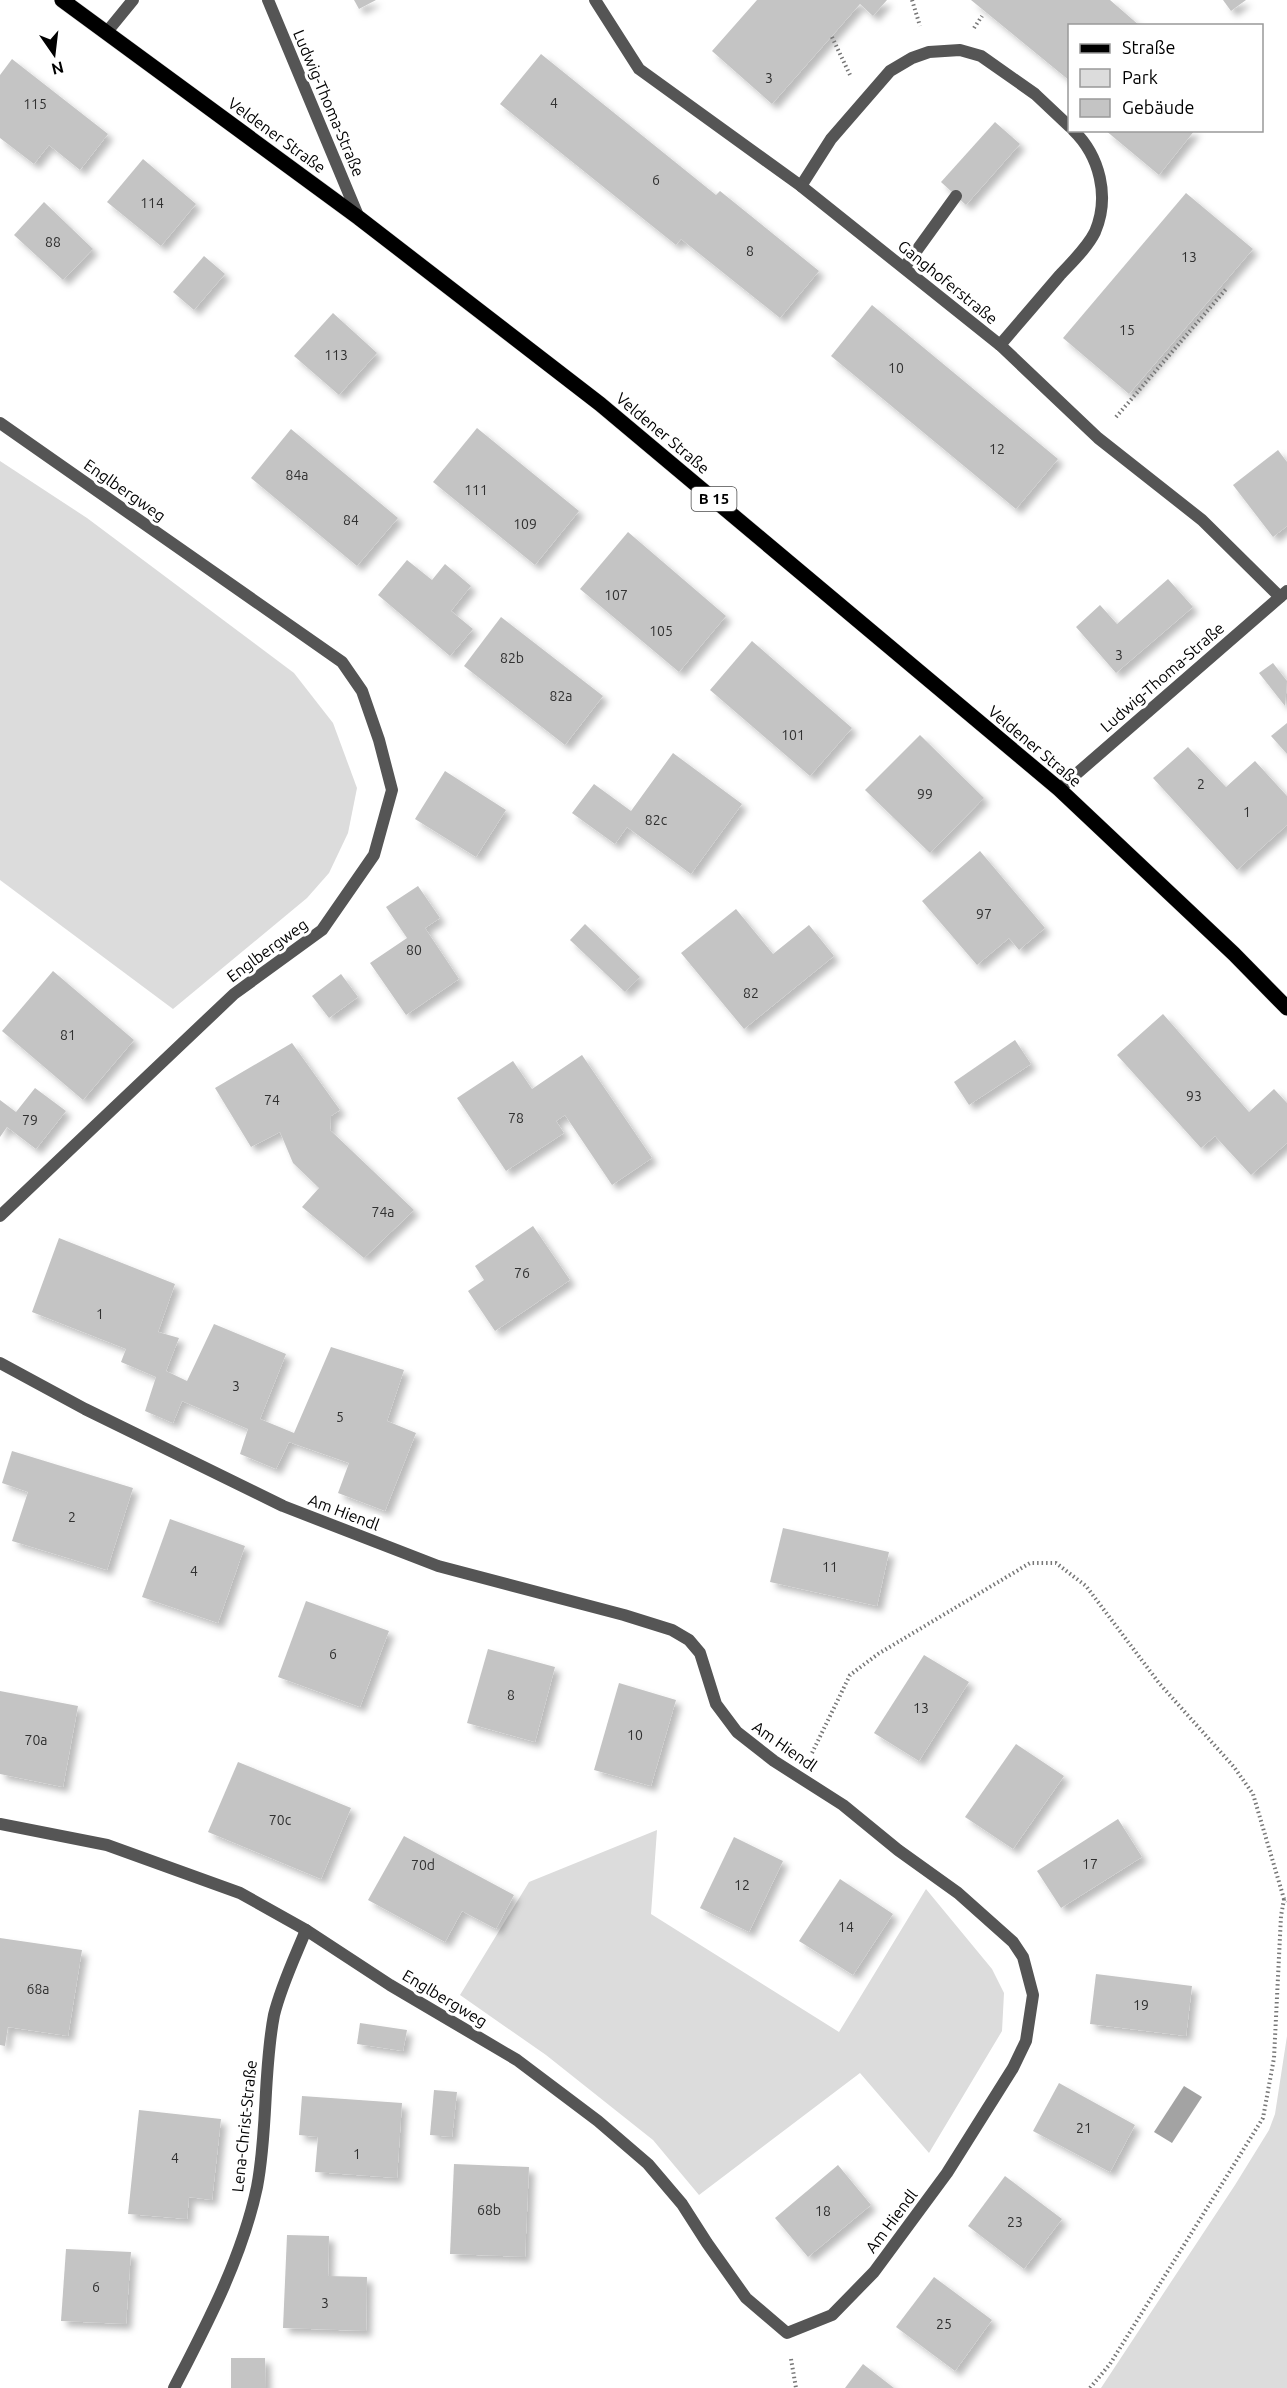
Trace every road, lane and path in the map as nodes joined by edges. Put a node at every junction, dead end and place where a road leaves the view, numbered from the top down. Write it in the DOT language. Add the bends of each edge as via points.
graph roads {
  1 [pos="62,0"];
  2 [pos="133,0"];
  3 [pos="268,0"];
  4 [pos="596,0"];
  5 [pos="106,33"];
  6 [pos="831,37"];
  7 [pos="863,102"];
  8 [pos="1068,125"];
  9 [pos="1075,132"];
  10 [pos="801,186"];
  11 [pos="956,196"];
  12 [pos="359,218"];
  13 [pos="904,268"];
  14 [pos="1227,288"];
  15 [pos="1000,345"];
  16 [pos="0,423"];
  17 [pos="1098,438"];
  18 [pos="1283,594"];
  19 [pos="1059,789"];
  20 [pos="1287,1008"];
  21 [pos="0,1216"];
  22 [pos="0,1363"];
  23 [pos="800,1778"];
  24 [pos="0,1824"];
  25 [pos="1286,1900"];
  26 [pos="306,1930"];
  27 [pos="786,2334"];
  28 [pos="174,2388"];
  29 [pos="1090,2388"];
  1 -- 5 [label="main road, Veldener Straße / B 15"];
  2 -- 5 [label="street"];
  3 -- 12 [label="street, Ludwig-Thoma-Straße"];
  4 -- 10 [label="street, Ganghoferstraße" via="639,69"];
  5 -- 12 [label="main road, Veldener Straße / B 15"];
  6 -- 7 [label="path"];
  7 -- 8 [label="street" via="890,71 912,58 929,52 960,50 981,56 1006,72"];
  7 -- 10 [label="street" via="831,139"];
  9 -- 15 [label="street" via="1091,151 1102,184 1100,217 1079,254"];
  10 -- 13 [label="street, Ganghoferstraße"];
  11 -- 13 [label="street"];
  12 -- 19 [label="main road, Veldener Straße / B 15" via="600,404"];
  13 -- 15 [label="street, Ganghoferstraße"];
  14 -- 17 [label="path"];
  15 -- 17 [label="street, Ganghoferstraße"];
  16 -- 21 [label="street, Englbergweg" via="342,662 362,691 380,740 392,790 374,855 322,930 234,994"];
  17 -- 18 [label="street, Ganghoferstraße" via="1202,520"];
  18 -- 19 [label="street, Ludwig-Thoma-Straße"];
  19 -- 20 [label="main road, Veldener Straße / B 15"];
  22 -- 23 [label="street, Am Hiendl" via="284,1506 438,1566 672,1630 689,1640 700,1653 717,1704 737,1732"];
  23 -- 25 [label="path" via="849,1675 1030,1563 1056,1563 1086,1586 1159,1683 1253,1794"];
  23 -- 27 [label="street, Am Hiendl" via="843,1805 958,1893 1013,1942 1023,1957 1033,1995 1026,2041 1013,2068 947,2173 874,2272 832,2315"];
  24 -- 26 [label="street, Englbergweg" via="107,1845 240,1893"];
  25 -- 29 [label="path" via="1281,1916 1274,2058 1263,2118 1110,2364"];
  26 -- 27 [label="street, Englbergweg" via="517,2060 623,2142 682,2204 746,2298"];
  26 -- 28 [label="street, Lena-Christ-Straße" via="275,2013 256,2187 242,2236 212,2314"];
}
